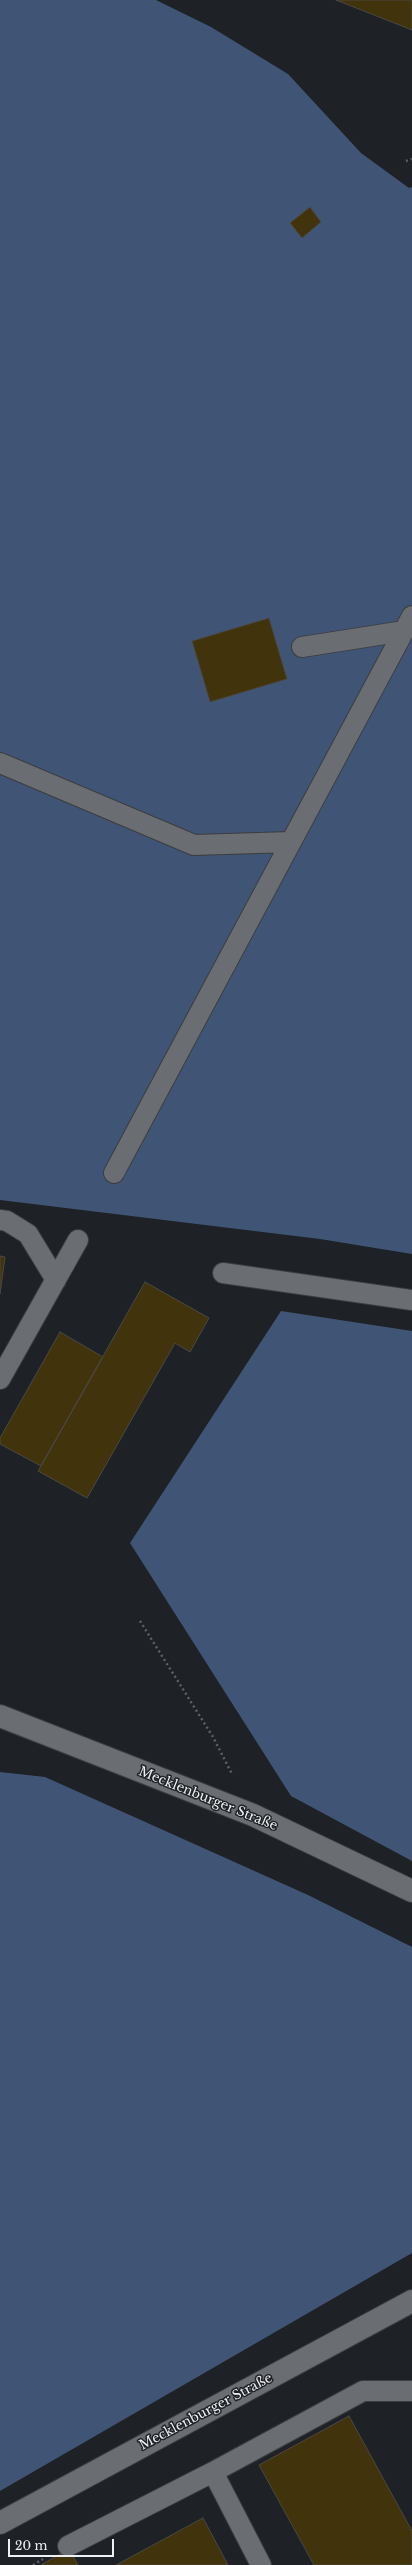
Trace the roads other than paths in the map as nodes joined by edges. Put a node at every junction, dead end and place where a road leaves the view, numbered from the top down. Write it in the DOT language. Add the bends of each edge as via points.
graph roads {
  1 [pos="408,623"];
  2 [pos="302,647"];
  3 [pos="0,763"];
  4 [pos="290,842"];
  5 [pos="114,1173"];
  6 [pos="0,1220"];
  7 [pos="78,1240"];
  8 [pos="223,1273"];
  9 [pos="56,1280"];
  10 [pos="412,1300"];
  11 [pos="0,1379"];
  12 [pos="0,1716"];
  13 [pos="412,1891"];
  14 [pos="412,2301"];
  15 [pos="412,2391"];
  16 [pos="213,2472"];
  17 [pos="0,2523"];
  18 [pos="68,2546"];
  19 [pos="261,2565"];
  1 -- 2 [label="lane"];
  1 -- 4 [label="lane"];
  3 -- 4 [label="lane" via="194,845"];
  4 -- 5 [label="lane"];
  6 -- 9 [label="lane" via="7,1221 28,1234"];
  7 -- 9 [label="lane"];
  8 -- 10 [label="lane"];
  9 -- 11 [label="lane"];
  12 -- 13 [label="street, Mecklenburger Straße" via="253,1815"];
  14 -- 17 [label="street, Mecklenburger Straße"];
  15 -- 16 [label="lane" via="363,2391"];
  16 -- 18 [label="lane"];
  16 -- 19 [label="lane"];
}
